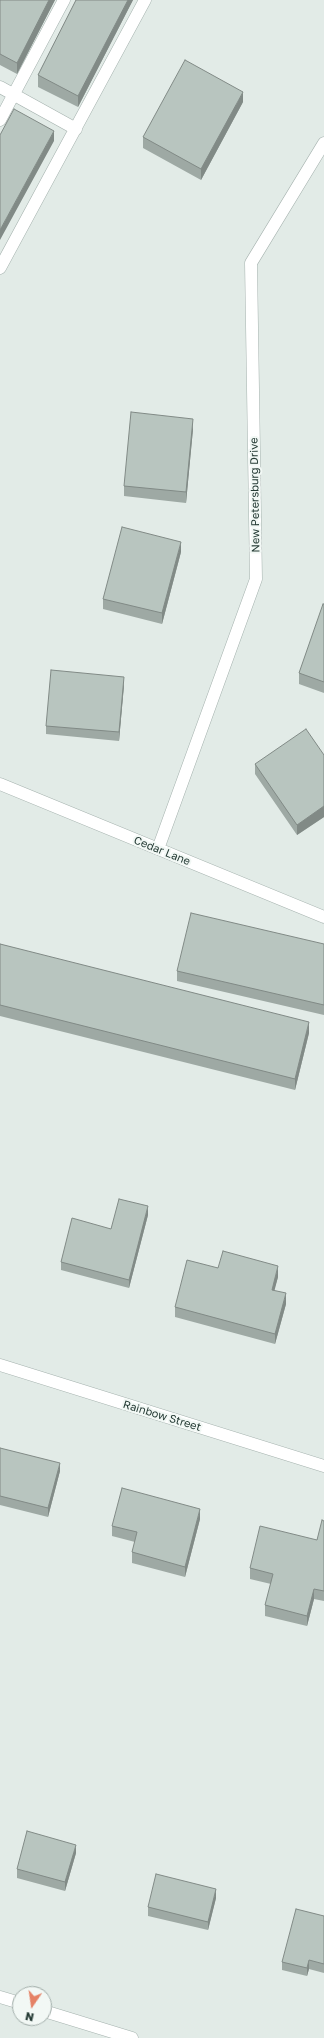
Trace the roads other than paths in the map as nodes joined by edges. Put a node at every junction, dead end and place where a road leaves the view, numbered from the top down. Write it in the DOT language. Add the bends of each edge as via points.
graph roads {
  1 [pos="64,0"];
  2 [pos="145,0"];
  3 [pos="0,87"];
  4 [pos="14,95"];
  5 [pos="0,120"];
  6 [pos="76,129"];
  7 [pos="324,144"];
  8 [pos="0,268"];
  9 [pos="0,784"];
  10 [pos="158,850"];
  11 [pos="324,917"];
  12 [pos="0,1365"];
  13 [pos="324,1466"];
  14 [pos="0,1997"];
  15 [pos="12,2001"];
  16 [pos="52,2013"];
  17 [pos="132,2038"];
  1 -- 4 [label="street"];
  2 -- 6 [label="street"];
  3 -- 4 [label="street"];
  4 -- 5 [label="street"];
  4 -- 6 [label="street"];
  6 -- 8 [label="street"];
  7 -- 10 [label="street, New Petersburg Drive" via="250,263 256,579"];
  9 -- 10 [label="street, Cedar Lane"];
  10 -- 11 [label="street, Cedar Lane"];
  12 -- 13 [label="street, Rainbow Street"];
  14 -- 15 [label="street"];
  16 -- 17 [label="street"];
}
